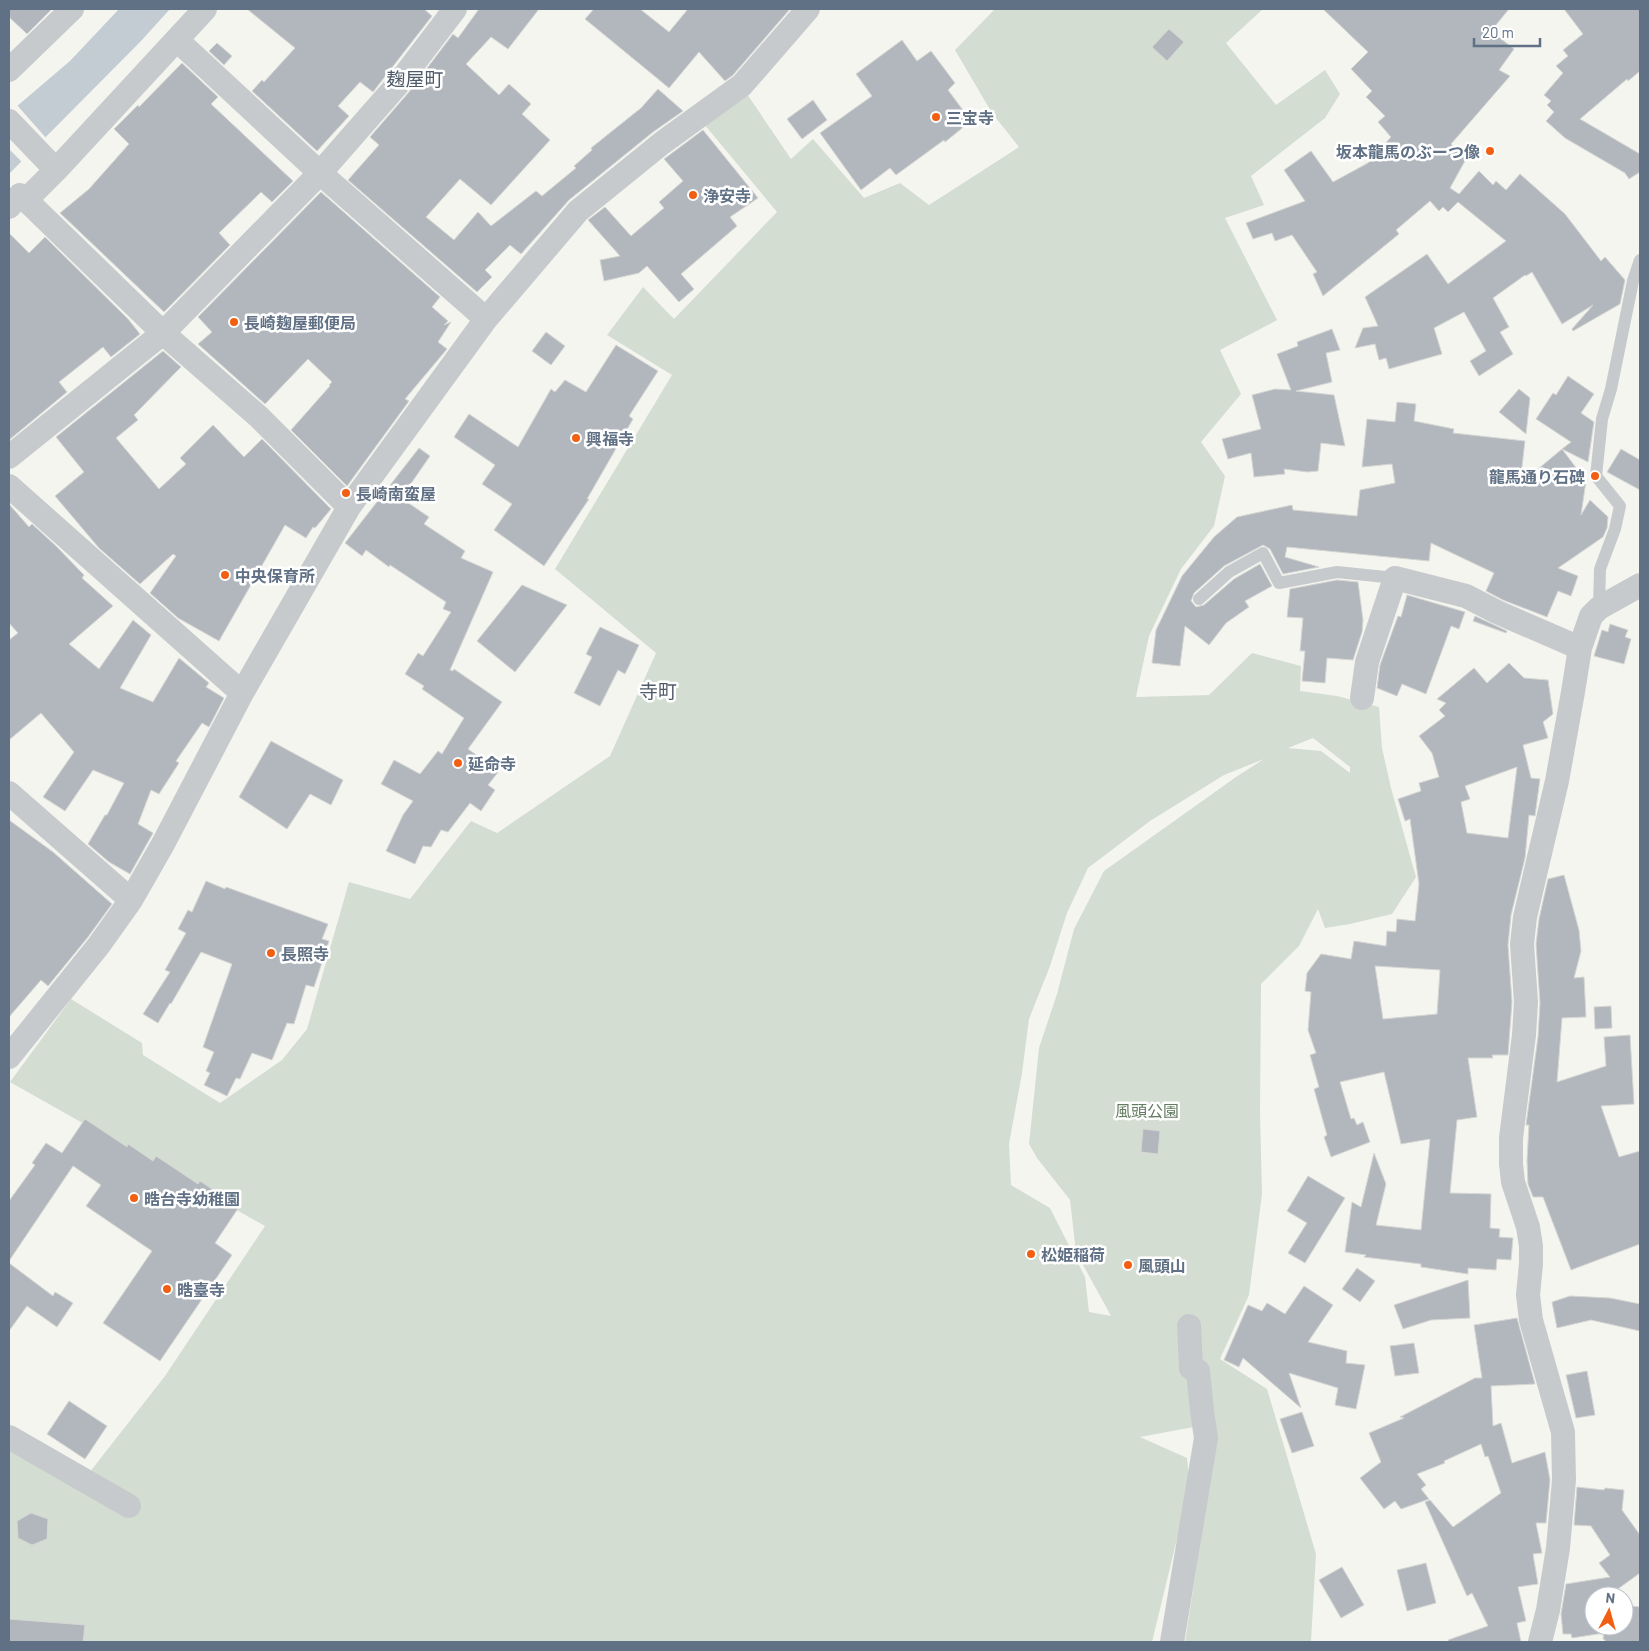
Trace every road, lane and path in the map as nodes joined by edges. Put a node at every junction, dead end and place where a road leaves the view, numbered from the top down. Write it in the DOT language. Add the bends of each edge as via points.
graph roads {
  1 [pos="72,9"];
  2 [pos="205,9"];
  3 [pos="455,9"];
  4 [pos="808,9"];
  5 [pos="178,40"];
  6 [pos="9,70"];
  7 [pos="9,121"];
  8 [pos="56,170"];
  9 [pos="320,174"];
  10 [pos="17,204"];
  11 [pos="1640,260"];
  12 [pos="486,319"];
  13 [pos="163,333"];
  14 [pos="9,457"];
  15 [pos="9,486"];
  16 [pos="349,507"];
  17 [pos="1395,578"];
  18 [pos="1640,585"];
  19 [pos="1200,599"];
  20 [pos="1599,608"];
  21 [pos="1580,648"];
  22 [pos="242,693"];
  23 [pos="1362,698"];
  24 [pos="9,793"];
  25 [pos="131,900"];
  26 [pos="9,1057"];
  27 [pos="1189,1326"];
  28 [pos="9,1437"];
  29 [pos="129,1506"];
  30 [pos="1172,1642"];
  31 [pos="1540,1642"];
  1 -- 6 [label="street"];
  2 -- 5 [label="street"];
  3 -- 9 [label="street" via="398,84"];
  4 -- 12 [label="street" via="742,85 662,143 578,211"];
  5 -- 8 [label="street"];
  5 -- 9 [label="street"];
  7 -- 8 [label="street"];
  8 -- 10 [label="street"];
  9 -- 12 [label="street"];
  9 -- 13 [label="street"];
  10 -- 13 [label="street"];
  11 -- 20 [label="lane" via="1601,428 1596,476 1620,506 1600,569"];
  12 -- 16 [label="street"];
  13 -- 14 [label="street"];
  13 -- 16 [label="street" via="260,417"];
  15 -- 22 [label="street"];
  16 -- 22 [label="street"];
  17 -- 19 [label="lane" via="1337,572 1279,583 1263,553 1229,572"];
  17 -- 21 [label="street" via="1466,596"];
  17 -- 23 [label="street" via="1367,662"];
  18 -- 20 [label="street"];
  20 -- 21 [label="street" via="1591,616"];
  21 -- 31 [label="street" via="1557,781 1525,917 1522,944 1526,1002 1524,1034 1511,1138 1513,1182 1531,1246 1528,1295 1531,1320 1563,1432 1564,1480 1558,1548"];
  22 -- 25 [label="street"];
  24 -- 25 [label="street"];
  25 -- 26 [label="street"];
  27 -- 30 [label="street" via="1191,1368 1198,1371 1206,1438"];
  28 -- 29 [label="street"];
}
